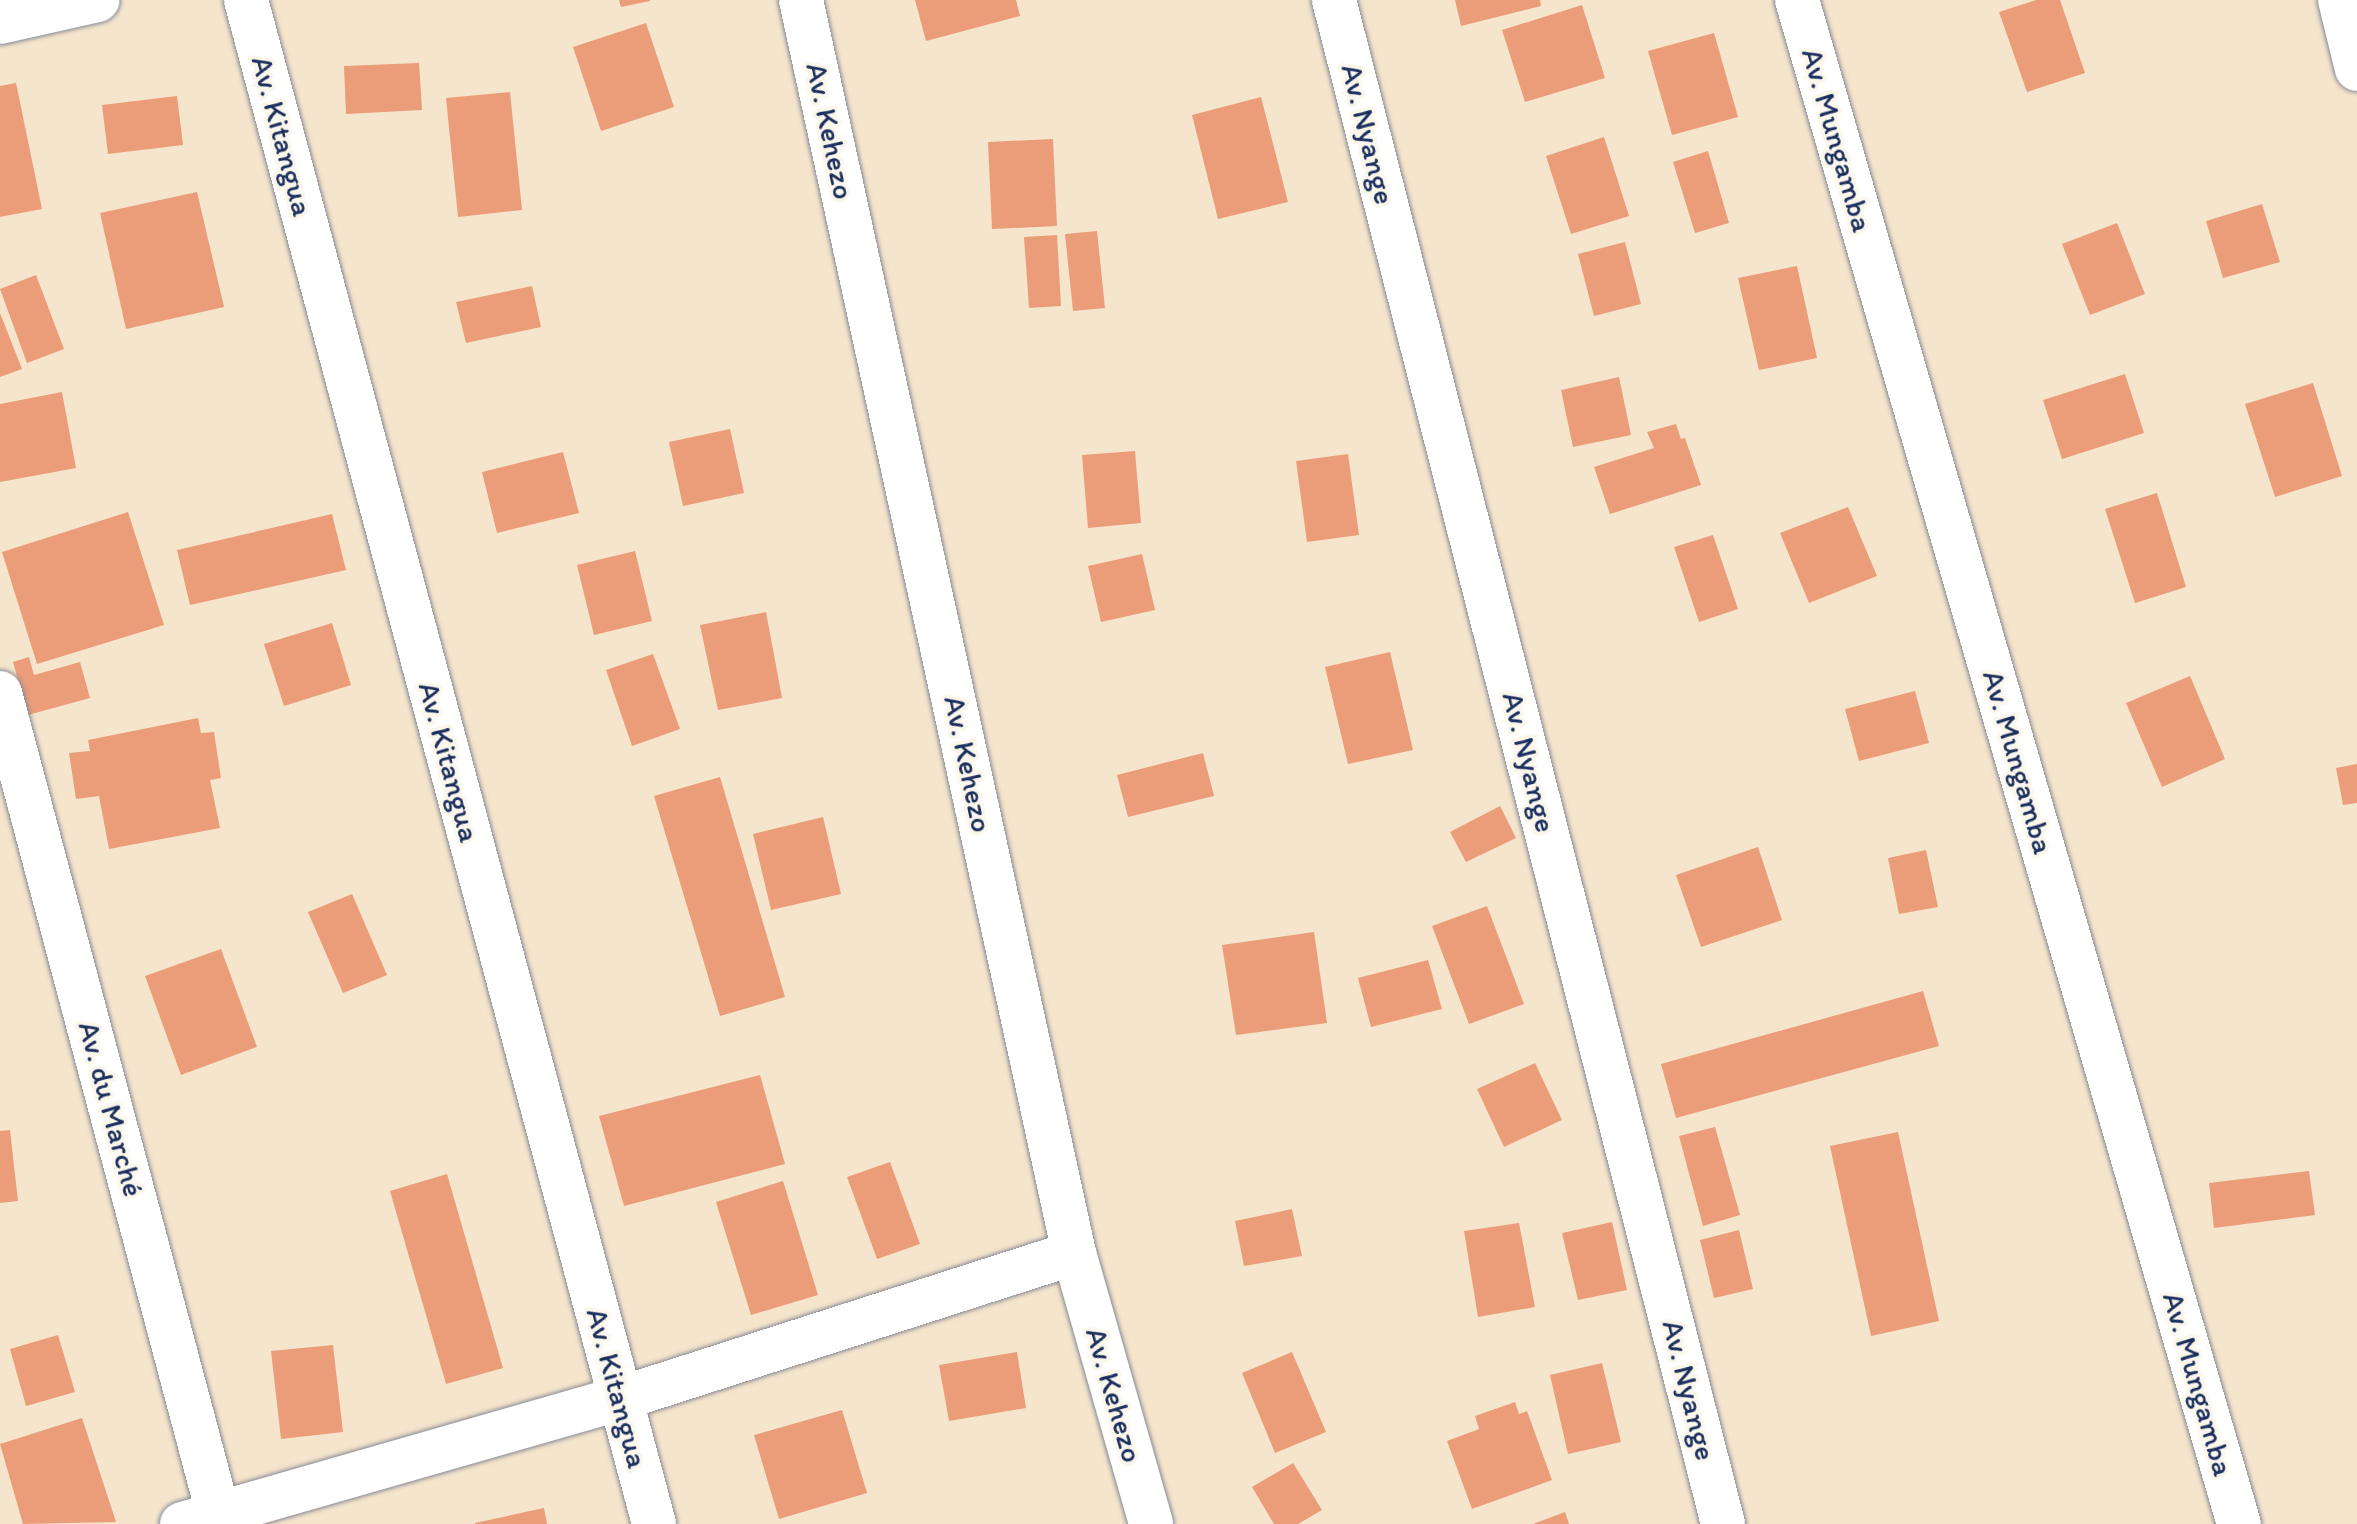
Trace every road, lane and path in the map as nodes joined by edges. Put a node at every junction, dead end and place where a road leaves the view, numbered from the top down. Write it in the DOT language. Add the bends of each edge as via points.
graph roads {
  1 [pos="98,0"];
  2 [pos="246,0"];
  3 [pos="801,0"];
  4 [pos="1334,0"];
  5 [pos="1797,0"];
  6 [pos="2340,0"];
  7 [pos="0,22"];
  8 [pos="2357,69"];
  9 [pos="0,693"];
  10 [pos="1074,1253"];
  11 [pos="619,1399"];
  12 [pos="207,1521"];
  13 [pos="654,1524"];
  14 [pos="1151,1524"];
  15 [pos="1723,1524"];
  16 [pos="2239,1524"];
  1 -- 7 [label="street"];
  2 -- 11 [label="street, Av. Kitangua"];
  3 -- 10 [label="street, Av. Kehezo"];
  4 -- 15 [label="street, Av. Nyange"];
  5 -- 16 [label="street, Av. Mungamba"];
  6 -- 8 [label="street"];
  9 -- 12 [label="street, Av. du Marché"];
  10 -- 11 [label="street"];
  10 -- 14 [label="street, Av. Kehezo"];
  11 -- 12 [label="street"];
  11 -- 13 [label="street, Av. Kitangua"];
}
